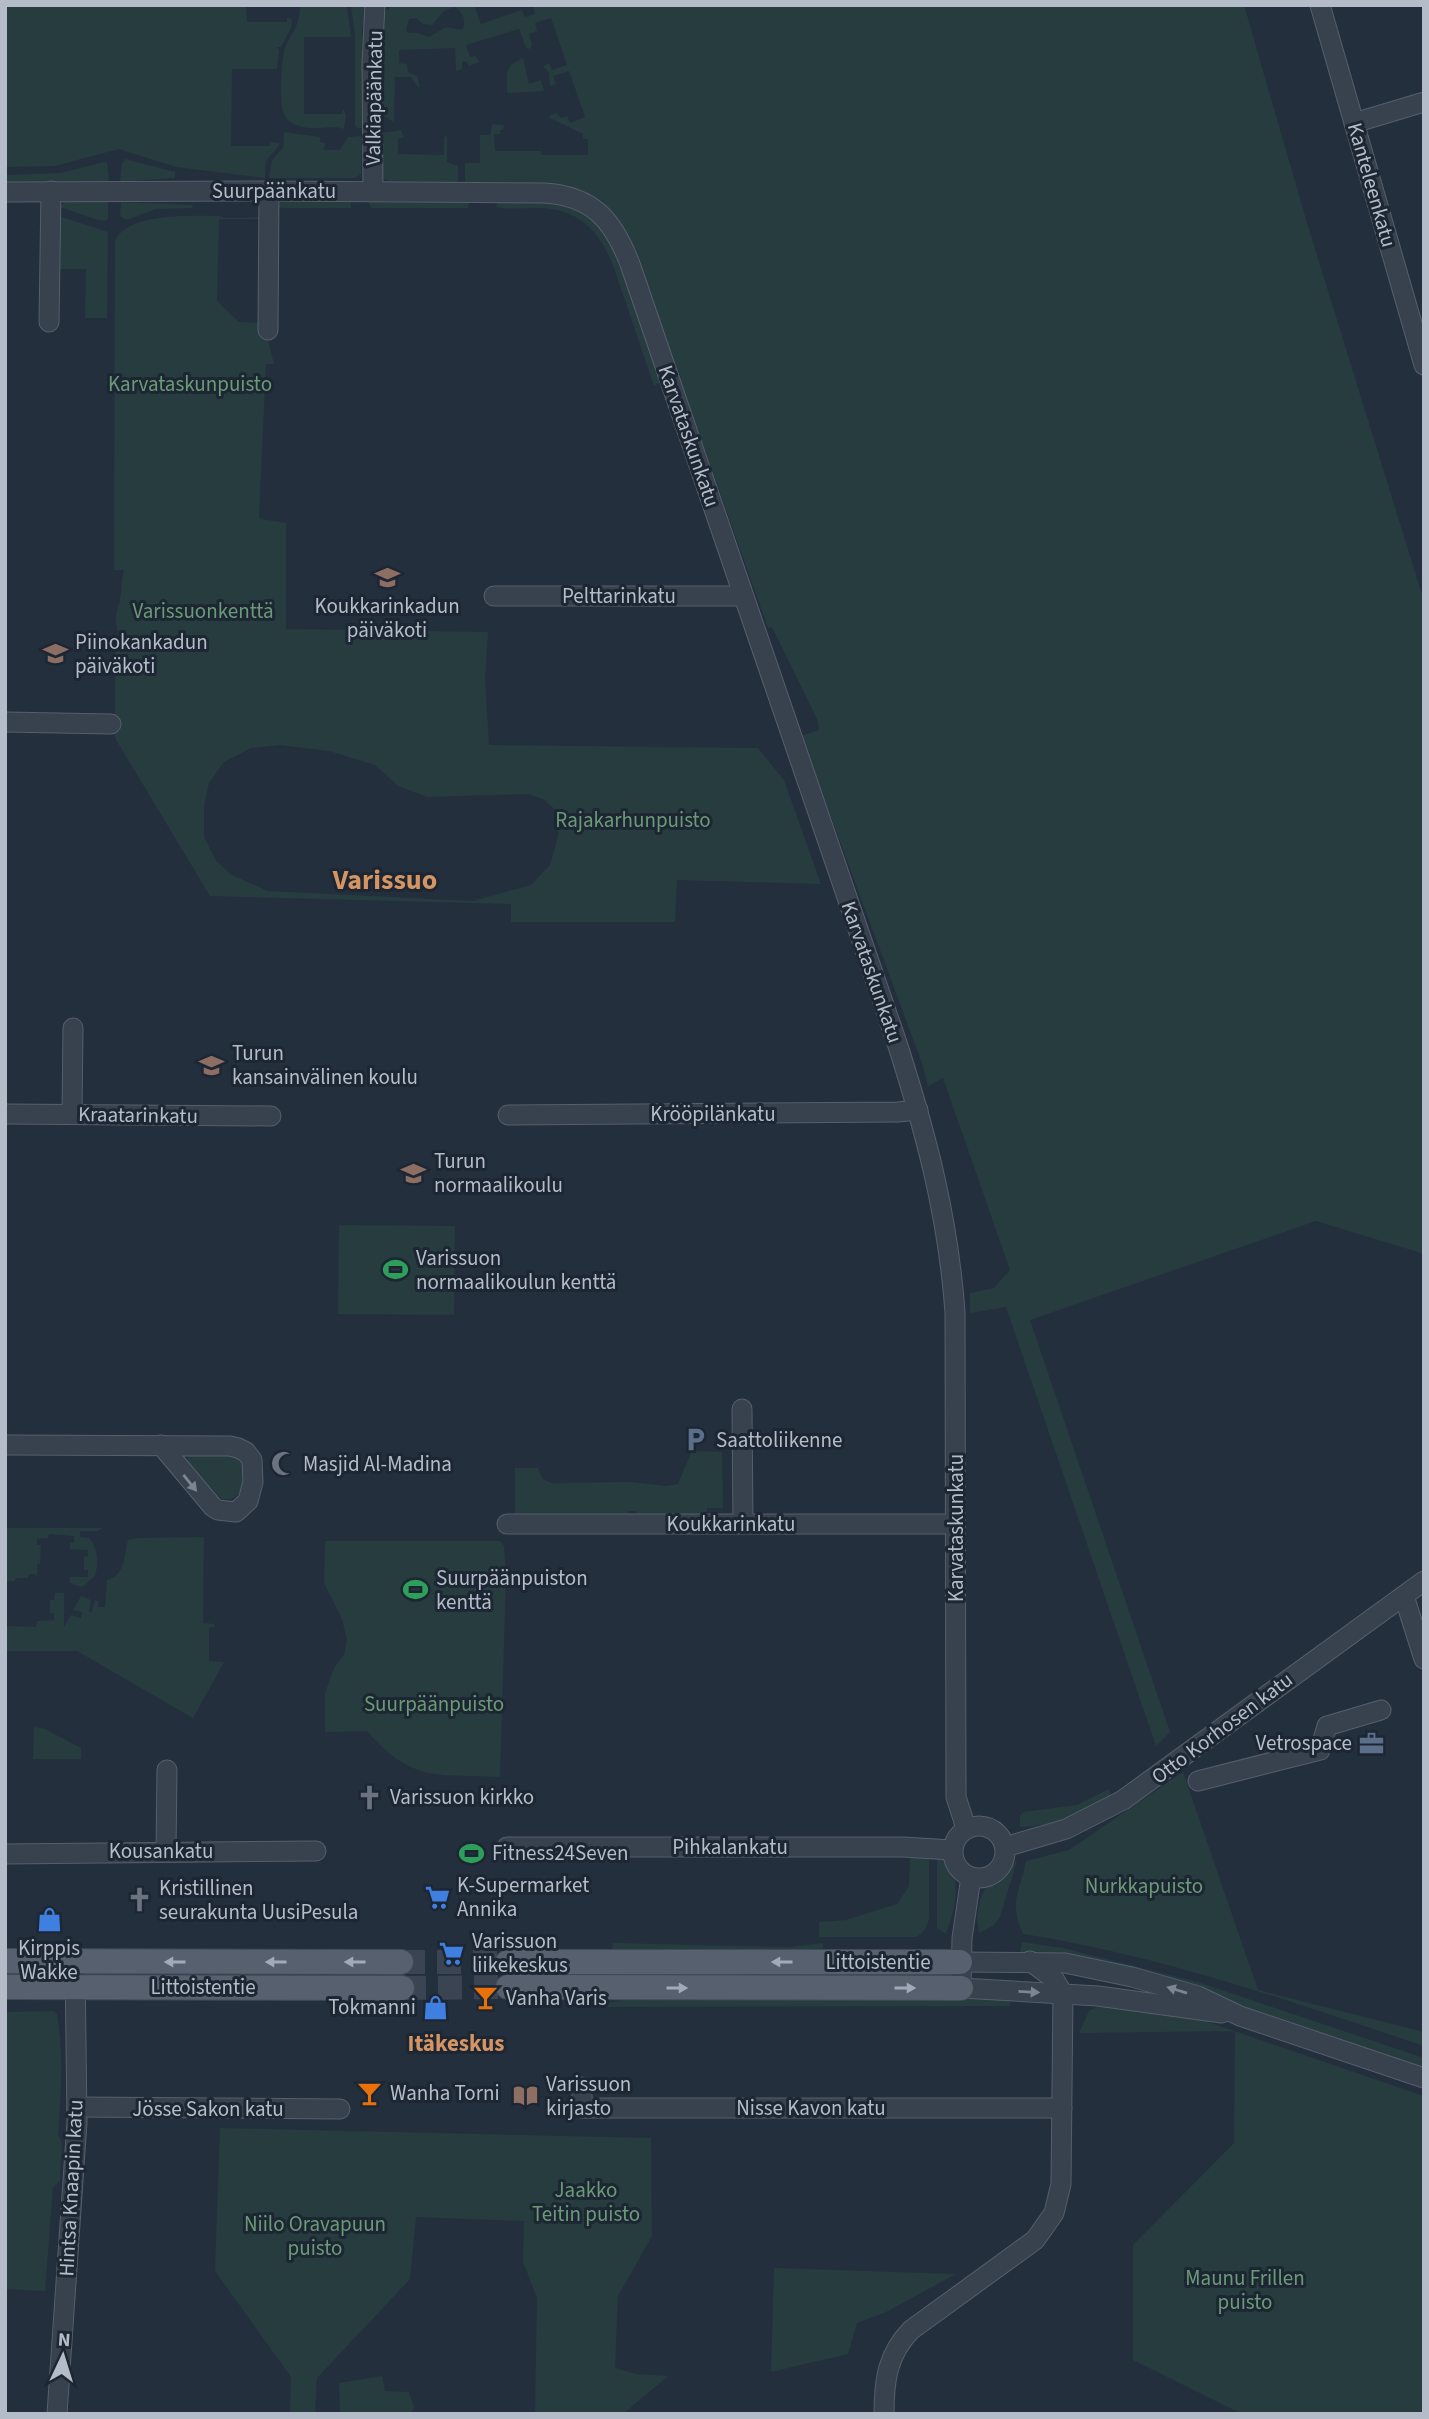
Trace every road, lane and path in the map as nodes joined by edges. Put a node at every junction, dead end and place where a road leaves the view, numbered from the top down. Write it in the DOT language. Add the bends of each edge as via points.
graph roads {
  1 [pos="375,5"];
  2 [pos="1320,5"];
  3 [pos="1424,102"];
  4 [pos="1354,122"];
  5 [pos="51,191"];
  6 [pos="269,191"];
  7 [pos="373,191"];
  8 [pos="5,192"];
  9 [pos="544,193"];
  10 [pos="49,321"];
  11 [pos="268,330"];
  12 [pos="1424,365"];
  13 [pos="494,596"];
  14 [pos="743,596"];
  15 [pos="5,722"];
  16 [pos="111,724"];
  17 [pos="73,1028"];
  18 [pos="918,1110"];
  19 [pos="5,1114"];
  20 [pos="72,1114"];
  21 [pos="508,1115"];
  22 [pos="271,1116"];
  23 [pos="743,1409"];
  24 [pos="5,1445"];
  25 [pos="161,1445"];
  26 [pos="743,1523"];
  27 [pos="507,1524"];
  28 [pos="956,1524"];
  29 [pos="1424,1581"];
  30 [pos="1404,1596"];
  31 [pos="1424,1659"];
  32 [pos="1381,1710"];
  33 [pos="167,1770"];
  34 [pos="1198,1781"];
  35 [pos="966,1828"];
  36 [pos="507,1847"];
  37 [pos="1005,1847"];
  38 [pos="952,1850"];
  39 [pos="166,1851"];
  40 [pos="316,1851"];
  41 [pos="5,1854"];
  42 [pos="971,1877"];
  43 [pos="5,1961"];
  44 [pos="1030,1961"];
  45 [pos="75,1962"];
  46 [pos="401,1962"];
  47 [pos="508,1962"];
  48 [pos="960,1962"];
  49 [pos="1103,1970"];
  50 [pos="5,1987"];
  51 [pos="75,1987"];
  52 [pos="508,1987"];
  53 [pos="402,1988"];
  54 [pos="961,1989"];
  55 [pos="1063,1994"];
  56 [pos="1240,2015"];
  57 [pos="1424,2078"];
  58 [pos="582,2087"];
  59 [pos="77,2107"];
  60 [pos="1062,2108"];
  61 [pos="340,2109"];
  62 [pos="57,2414"];
  63 [pos="884,2414"];
  1 -- 7 [label="street, Valkiapäänkatu"];
  2 -- 4 [label="street, Kanteleenkatu"];
  3 -- 4 [label="street"];
  4 -- 12 [label="street, Kanteleenkatu"];
  5 -- 6 [label="street, Suurpäänkatu"];
  5 -- 8 [label="street, Suurpäänkatu"];
  5 -- 10 [label="street"];
  6 -- 7 [label="street, Suurpäänkatu"];
  6 -- 11 [label="street"];
  7 -- 9 [label="street, Suurpäänkatu"];
  9 -- 14 [label="street, Karvataskunkatu" via="588,205 617,233"];
  13 -- 14 [label="street, Pelttarinkatu"];
  14 -- 18 [label="street, Karvataskunkatu"];
  15 -- 16 [label="street"];
  17 -- 20 [label="street"];
  18 -- 21 [label="street, Krööpilänkatu"];
  18 -- 28 [label="street, Karvataskunkatu" via="940,1192 952,1269"];
  19 -- 20 [label="street, Kraatarinkatu"];
  20 -- 22 [label="street, Kraatarinkatu"];
  23 -- 26 [label="street"];
  24 -- 25 [label="street"];
  25 -- 25 [label="street, one-way" via="213,1507 236,1512 248,1502 252,1460 242,1450"];
  26 -- 27 [label="street, Koukkarinkatu"];
  26 -- 28 [label="street, Koukkarinkatu"];
  28 -- 35 [label="street, Karvataskunkatu" via="956,1797"];
  29 -- 30 [label="street, Otto Korhosen katu"];
  30 -- 31 [label="street"];
  30 -- 37 [label="street, Otto Korhosen katu" via="1123,1800 1089,1820"];
  32 -- 34 [label="street" via="1327,1726 1320,1750"];
  33 -- 39 [label="street"];
  35 -- 37 [label="street" via="990,1828"];
  35 -- 38 [label="street"];
  36 -- 38 [label="street, Pihkalankatu"];
  37 -- 42 [label="street" via="1004,1862 993,1874"];
  38 -- 42 [label="street" via="957,1867"];
  39 -- 40 [label="street, Kousankatu"];
  39 -- 41 [label="street, Kousankatu"];
  42 -- 48 [label="street"];
  43 -- 45 [label="main road, Littoistentie"];
  44 -- 48 [label="street, Littoistentie"];
  44 -- 49 [label="street, Littoistentie"];
  44 -- 55 [label="street" via="1054,1979"];
  46 -- 45 [label="main road, Littoistentie, one-way"];
  45 -- 51 [label="street, Hintsa Knaapin katu"];
  48 -- 47 [label="main road, Littoistentie, one-way"];
  48 -- 54 [label="street"];
  49 -- 55 [label="street" via="1081,1979"];
  56 -- 49 [label="street, Littoistentie, one-way" via="1198,1996"];
  50 -- 51 [label="main road, Littoistentie"];
  51 -- 53 [label="main road, Littoistentie"];
  51 -- 59 [label="street, Hintsa Knaapin katu"];
  52 -- 54 [label="main road, Littoistentie, one-way"];
  54 -- 55 [label="street, Littoistentie, one-way"];
  55 -- 56 [label="street, Littoistentie"];
  55 -- 60 [label="street"];
  56 -- 57 [label="street, Littoistentie"];
  58 -- 60 [label="street, Nisse Kavon katu" via="582,2108"];
  59 -- 61 [label="street, Jösse Sakon katu"];
  59 -- 62 [label="street, Hintsa Knaapin katu"];
  60 -- 63 [label="street" via="1061,2183 1048,2223 1027,2247 904,2338 889,2364"];
}
